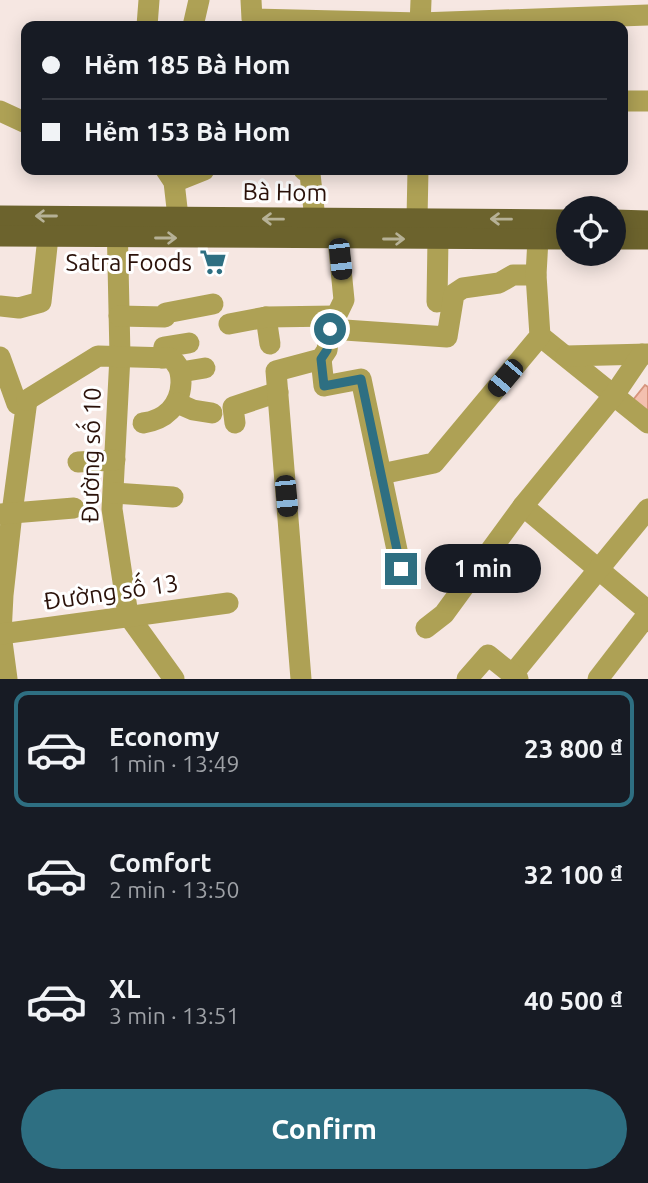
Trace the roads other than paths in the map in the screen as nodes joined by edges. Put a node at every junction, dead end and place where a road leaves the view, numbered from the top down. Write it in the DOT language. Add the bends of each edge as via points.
graph roads {
  1 [pos="149,0"];
  2 [pos="199,0"];
  3 [pos="251,0"];
  4 [pos="421,0"];
  5 [pos="648,15"];
  6 [pos="147,21"];
  7 [pos="194,21"];
  8 [pos="308,21"];
  9 [pos="420,21"];
  10 [pos="511,21"];
  11 [pos="628,101"];
  12 [pos="648,102"];
  13 [pos="1,111"];
  14 [pos="21,121"];
  15 [pos="310,175"];
  16 [pos="418,175"];
  17 [pos="170,176"];
  18 [pos="0,216"];
  19 [pos="117,216"];
  20 [pos="178,217"];
  21 [pos="316,219"];
  22 [pos="417,219"];
  23 [pos="556,220"];
  24 [pos="626,220"];
  25 [pos="648,221"];
  26 [pos="0,236"];
  27 [pos="48,237"];
  28 [pos="117,238"];
  29 [pos="338,239"];
  30 [pos="438,239"];
  31 [pos="538,239"];
  32 [pos="556,239"];
  33 [pos="626,239"];
  34 [pos="648,239"];
  35 [pos="536,275"];
  36 [pos="437,302"];
  37 [pos="213,304"];
  38 [pos="0,306"];
  39 [pos="119,316"];
  40 [pos="266,317"];
  41 [pos="333,323"];
  42 [pos="229,324"];
  43 [pos="540,336"];
  44 [pos="189,343"];
  45 [pos="270,344"];
  46 [pos="645,354"];
  47 [pos="120,356"];
  48 [pos="566,356"];
  49 [pos="0,357"];
  50 [pos="162,358"];
  51 [pos="321,359"];
  52 [pos="205,368"];
  53 [pos="181,372"];
  54 [pos="278,392"];
  55 [pos="614,396"];
  56 [pos="177,403"];
  57 [pos="15,405"];
  58 [pos="212,413"];
  59 [pos="143,423"];
  60 [pos="235,423"];
  61 [pos="648,423"];
  62 [pos="115,460"];
  63 [pos="78,462"];
  64 [pos="381,474"];
  65 [pos="114,493"];
  66 [pos="173,497"];
  67 [pos="523,506"];
  68 [pos="74,508"];
  69 [pos="648,509"];
  70 [pos="6,513"];
  71 [pos="599,568"];
  72 [pos="401,569"];
  73 [pos="2,582"];
  74 [pos="228,603"];
  75 [pos="648,613"];
  76 [pos="128,615"];
  77 [pos="426,628"];
  78 [pos="1,634"];
  79 [pos="515,677"];
  80 [pos="7,679"];
  81 [pos="174,679"];
  82 [pos="301,679"];
  83 [pos="467,679"];
  84 [pos="598,679"];
  1 -- 6 [label="street"];
  2 -- 7 [label="street"];
  3 -- 8 [label="street" via="252,19"];
  4 -- 9 [label="street"];
  5 -- 10 [label="street"];
  11 -- 12 [label="street"];
  13 -- 14 [label="street"];
  15 -- 21 [label="street"];
  16 -- 22 [label="street"];
  17 -- 20 [label="street"];
  19 -- 18 [label="main road, Bà Hom, one-way"];
  19 -- 20 [label="main road, Bà Hom"];
  19 -- 28 [label="street, Đường số 10"];
  21 -- 20 [label="main road, Bà Hom, one-way"];
  21 -- 22 [label="main road, Bà Hom"];
  23 -- 22 [label="main road, Bà Hom, one-way"];
  24 -- 25 [label="main road"];
  26 -- 27 [label="main road, Bà Hom"];
  27 -- 28 [label="main road, Bà Hom"];
  27 -- 38 [label="street" via="41,302 19,308"];
  28 -- 29 [label="main road, Bà Hom, one-way"];
  28 -- 39 [label="street, Đường số 10"];
  29 -- 30 [label="main road, Bà Hom, one-way"];
  29 -- 41 [label="street" via="344,300"];
  30 -- 31 [label="main road, Bà Hom"];
  30 -- 36 [label="street"];
  31 -- 32 [label="main road, Bà Hom"];
  31 -- 35 [label="street"];
  33 -- 34 [label="main road"];
  35 -- 41 [label="street" via="513,275 454,294 447,337"];
  35 -- 43 [label="street"];
  37 -- 39 [label="street" via="166,313 165,317"];
  39 -- 47 [label="street, Đường số 10"];
  40 -- 41 [label="street"];
  40 -- 42 [label="street"];
  40 -- 45 [label="street"];
  41 -- 51 [label="street"];
  43 -- 48 [label="street"];
  43 -- 64 [label="street" via="434,463"];
  44 -- 50 [label="street" via="164,347"];
  46 -- 48 [label="street"];
  46 -- 55 [label="street"];
  47 -- 50 [label="street"];
  47 -- 57 [label="street" via="92,358"];
  47 -- 62 [label="street, Đường số 10"];
  48 -- 55 [label="street"];
  49 -- 57 [label="street"];
  50 -- 53 [label="street" via="176,362"];
  51 -- 54 [label="street" via="276,371"];
  51 -- 64 [label="street" via="324,386 361,379"];
  52 -- 53 [label="street"];
  53 -- 56 [label="street"];
  54 -- 60 [label="street" via="233,407"];
  54 -- 82 [label="street"];
  55 -- 61 [label="street"];
  55 -- 67 [label="street"];
  56 -- 58 [label="street"];
  56 -- 59 [label="street" via="155,421"];
  57 -- 70 [label="street"];
  62 -- 63 [label="street"];
  62 -- 65 [label="street, Đường số 10"];
  64 -- 72 [label="street"];
  65 -- 66 [label="street"];
  65 -- 76 [label="street, Đường số 10" via="112,509"];
  67 -- 71 [label="street"];
  67 -- 77 [label="street" via="444,614"];
  68 -- 70 [label="street"];
  69 -- 71 [label="street"];
  70 -- 73 [label="street"];
  71 -- 75 [label="street"];
  71 -- 79 [label="street"];
  73 -- 78 [label="street"];
  74 -- 76 [label="street, Đường số 13"];
  75 -- 84 [label="street"];
  76 -- 78 [label="street, Đường số 13"];
  76 -- 81 [label="street, Đường số 10"];
  78 -- 80 [label="street"];
  79 -- 83 [label="street" via="488,655"];
}
